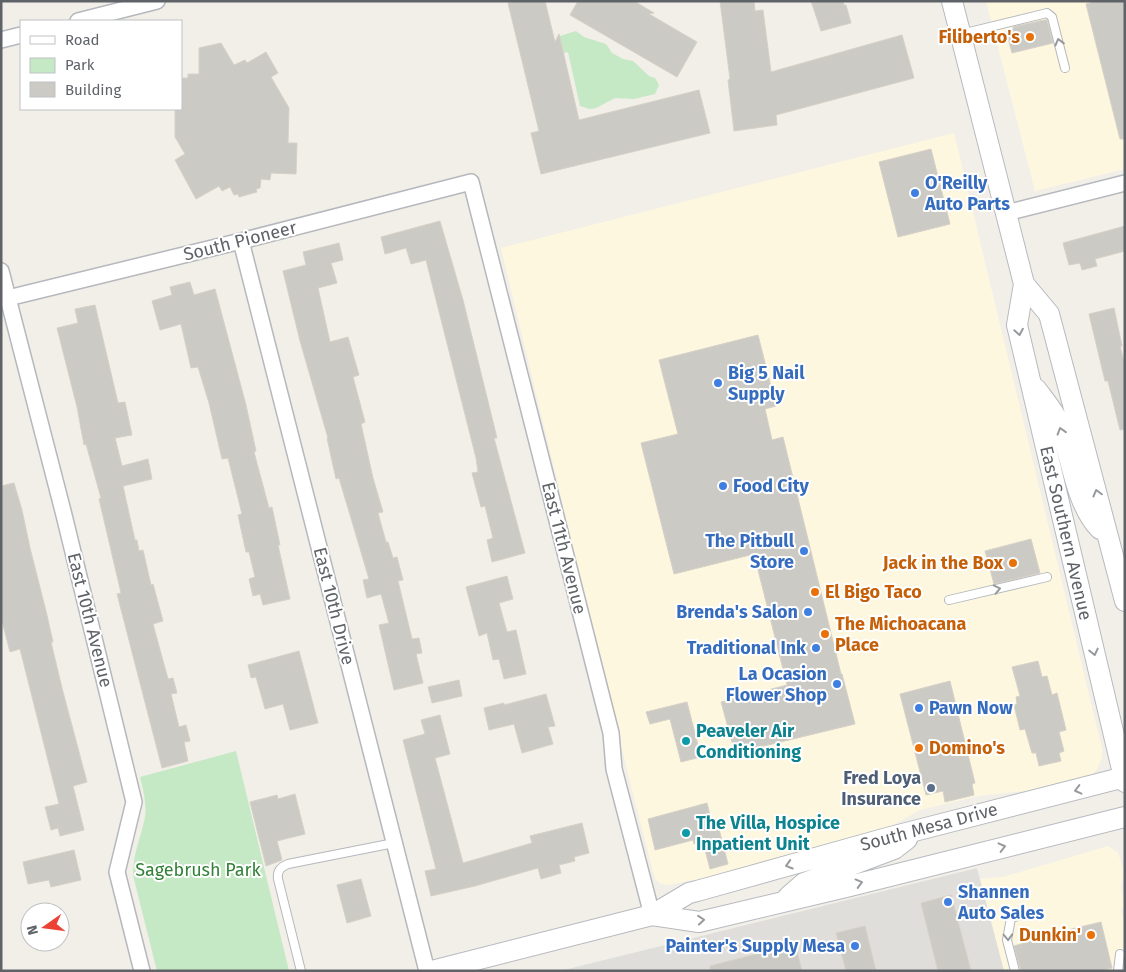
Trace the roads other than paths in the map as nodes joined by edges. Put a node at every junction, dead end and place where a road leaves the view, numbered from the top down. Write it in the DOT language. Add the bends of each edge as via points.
graph roads {
  1 [pos="157,1"];
  2 [pos="952,1"];
  3 [pos="138,4"];
  4 [pos="82,20"];
  5 [pos="961,34"];
  6 [pos="20,35"];
  7 [pos="1,40"];
  8 [pos="1065,68"];
  9 [pos="471,182"];
  10 [pos="1125,183"];
  11 [pos="1006,213"];
  12 [pos="241,241"];
  13 [pos="1,271"];
  14 [pos="1024,284"];
  15 [pos="8,298"];
  16 [pos="1031,384"];
  17 [pos="1108,538"];
  18 [pos="1047,577"];
  19 [pos="949,600"];
  20 [pos="1125,601"];
  21 [pos="1124,779"];
  22 [pos="1125,816"];
  23 [pos="920,829"];
  24 [pos="394,843"];
  25 [pos="783,902"];
  26 [pos="1025,914"];
  27 [pos="652,915"];
  28 [pos="1120,954"];
  29 [pos="491,964"];
  30 [pos="142,971"];
  31 [pos="301,971"];
  32 [pos="427,971"];
  33 [pos="432,971"];
  34 [pos="1015,971"];
  35 [pos="1118,971"];
  1 -- 3 [label="street"];
  2 -- 5 [label="main road, East Southern Avenue"];
  3 -- 4 [label="street"];
  8 -- 5 [label="lane, one-way" via="1052,17 1047,13"];
  5 -- 11 [label="main road, East Southern Avenue"];
  6 -- 7 [label="street"];
  9 -- 12 [label="street, South Pioneer"];
  9 -- 27 [label="street, East 11th Avenue" via="611,733 614,769"];
  10 -- 11 [label="street"];
  11 -- 14 [label="main road, East Southern Avenue"];
  12 -- 15 [label="street, South Pioneer"];
  12 -- 24 [label="street, East 10th Drive"];
  13 -- 15 [label="street, East 10th Avenue"];
  14 -- 16 [label="main road, East Southern Avenue, one-way" via="1017,325"];
  17 -- 14 [label="main road, East Southern Avenue, one-way" via="1049,314"];
  15 -- 30 [label="street, East 10th Avenue" via="134,802 117,872"];
  17 -- 16 [label="main road, one-way" via="1092,522 1059,422"];
  16 -- 21 [label="main road, East Southern Avenue, one-way"];
  17 -- 20 [label="main road, East Southern Avenue"];
  19 -- 18 [label="lane, one-way"];
  21 -- 23 [label="main road, South Mesa Drive, one-way"];
  25 -- 22 [label="main road, South Mesa Drive, one-way"];
  23 -- 25 [label="main road" via="894,849 804,883"];
  23 -- 27 [label="main road, South Mesa Drive, one-way" via="689,893"];
  24 -- 31 [label="lane" via="288,864 279,870 278,879"];
  24 -- 32 [label="street, East 10th Drive"];
  27 -- 25 [label="main road, South Mesa Drive, one-way" via="699,922"];
  26 -- 34 [label="lane, one-way" via="1011,918 1008,929 1007,940"];
  27 -- 29 [label="main road, South Mesa Drive"];
  28 -- 35 [label="lane"];
  29 -- 33 [label="main road, South Mesa Drive"];
}
